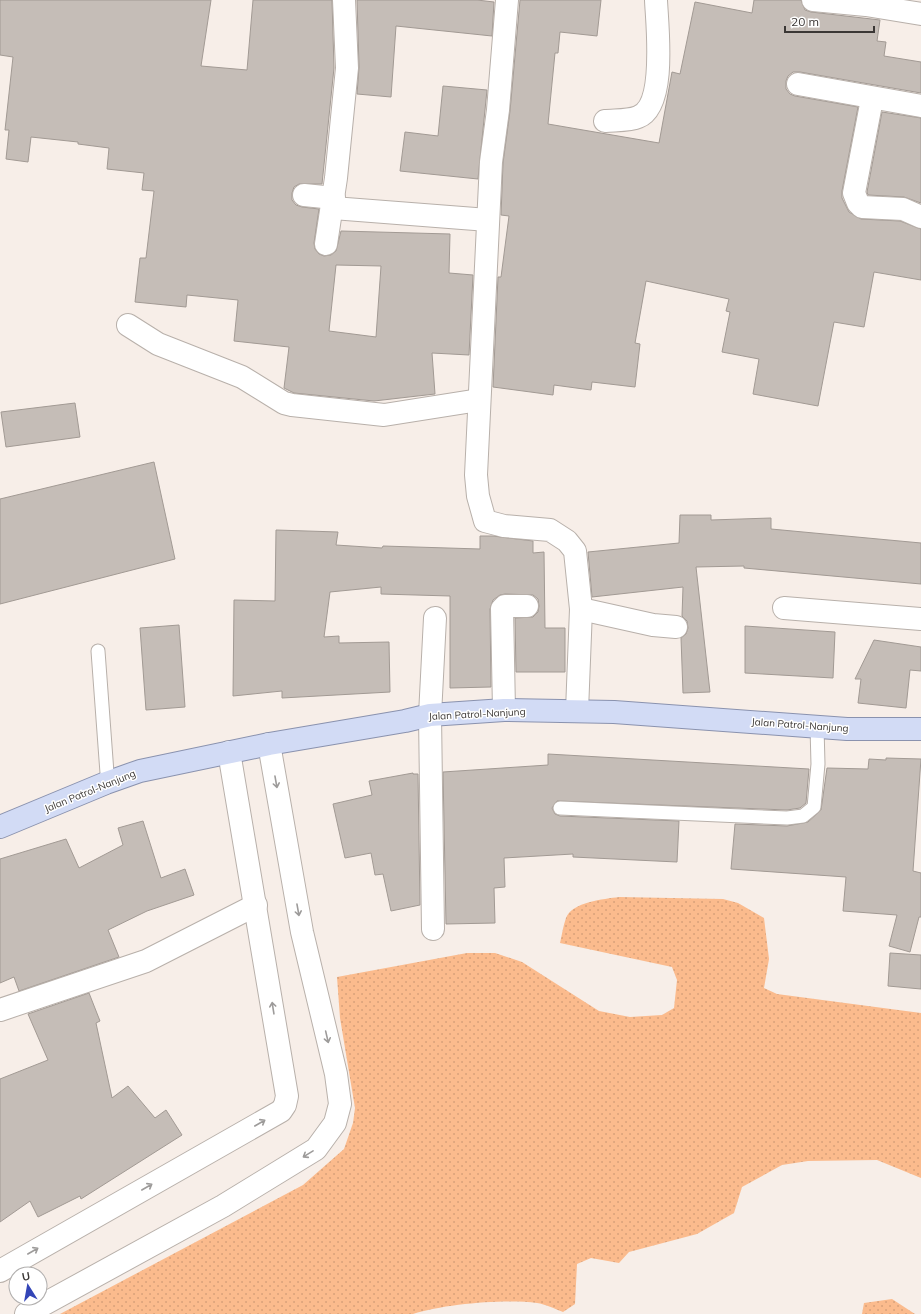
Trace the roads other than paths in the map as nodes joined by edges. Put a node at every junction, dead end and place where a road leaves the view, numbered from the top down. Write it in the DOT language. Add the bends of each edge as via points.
graph roads {
  1 [pos="344,0"];
  2 [pos="507,0"];
  3 [pos="656,0"];
  4 [pos="813,0"];
  5 [pos="866,3"];
  6 [pos="921,14"];
  7 [pos="798,84"];
  8 [pos="872,99"];
  9 [pos="921,106"];
  10 [pos="605,121"];
  11 [pos="304,195"];
  12 [pos="333,203"];
  13 [pos="921,217"];
  14 [pos="488,220"];
  15 [pos="326,244"];
  16 [pos="128,325"];
  17 [pos="479,400"];
  18 [pos="527,606"];
  19 [pos="784,608"];
  20 [pos="581,609"];
  21 [pos="435,618"];
  22 [pos="921,619"];
  23 [pos="676,627"];
  24 [pos="98,651"];
  25 [pos="504,710"];
  26 [pos="577,711"];
  27 [pos="430,715"];
  28 [pos="817,726"];
  29 [pos="921,729"];
  30 [pos="269,744"];
  31 [pos="229,752"];
  32 [pos="106,783"];
  33 [pos="560,808"];
  34 [pos="0,827"];
  35 [pos="256,905"];
  36 [pos="433,929"];
  37 [pos="0,1010"];
  38 [pos="3,1265"];
  39 [pos="26,1314"];
  1 -- 12 [label="street" via="347,68"];
  2 -- 14 [label="street"];
  3 -- 10 [label="street" via="658,75 657,89 651,104 638,117"];
  4 -- 5 [label="street"];
  5 -- 6 [label="street"];
  7 -- 8 [label="street"];
  8 -- 9 [label="street"];
  8 -- 13 [label="street" via="854,193 858,203 862,207 904,209"];
  11 -- 12 [label="street"];
  12 -- 14 [label="street"];
  12 -- 15 [label="street"];
  14 -- 17 [label="street"];
  16 -- 17 [label="street" via="158,344 242,377 284,404 384,416"];
  17 -- 20 [label="street" via="476,475 478,496 485,521 504,526 550,530 567,541 575,551"];
  18 -- 25 [label="street" via="505,606 502,609"];
  19 -- 22 [label="street"];
  20 -- 23 [label="street" via="653,625"];
  20 -- 26 [label="street"];
  21 -- 27 [label="street"];
  24 -- 32 [label="lane" via="108,772"];
  25 -- 26 [label="main road, Jalan Patrol-Nanjung"];
  25 -- 27 [label="main road, Jalan Patrol-Nanjung"];
  26 -- 28 [label="main road, Jalan Patrol-Nanjung"];
  27 -- 30 [label="main road, Jalan Patrol-Nanjung"];
  27 -- 36 [label="street"];
  28 -- 29 [label="main road, Jalan Patrol-Nanjung"];
  28 -- 33 [label="lane" via="818,764 814,807 803,816 786,818"];
  30 -- 31 [label="main road, Jalan Patrol-Nanjung"];
  30 -- 39 [label="street, one-way" via="302,932 336,1074 340,1104 335,1123 316,1149 310,1153 223,1206"];
  31 -- 32 [label="main road, Jalan Patrol-Nanjung" via="140,771"];
  31 -- 35 [label="street"];
  32 -- 34 [label="main road, Jalan Patrol-Nanjung"];
  35 -- 37 [label="street" via="146,961"];
  38 -- 35 [label="street, one-way" via="280,1111 285,1105 287,1096"];
}
